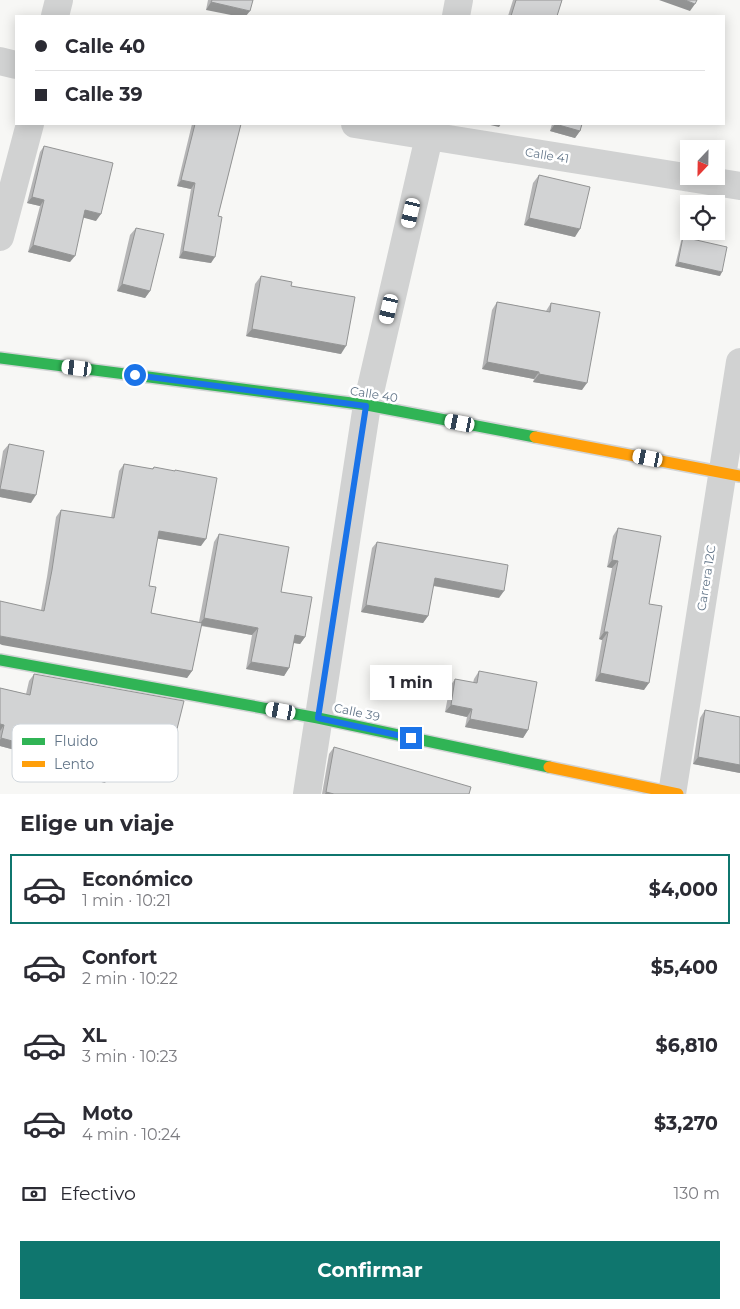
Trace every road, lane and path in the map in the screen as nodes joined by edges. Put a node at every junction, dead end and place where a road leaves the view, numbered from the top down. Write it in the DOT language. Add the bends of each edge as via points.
graph roads {
  1 [pos="59,0"];
  2 [pos="459,0"];
  3 [pos="55,15"];
  4 [pos="456,15"];
  5 [pos="0,61"];
  6 [pos="15,65"];
  7 [pos="30,125"];
  8 [pos="368,125"];
  9 [pos="431,130"];
  10 [pos="740,186"];
  11 [pos="0,237"];
  12 [pos="0,358"];
  13 [pos="740,362"];
  14 [pos="366,406"];
  15 [pos="732,474"];
  16 [pos="0,660"];
  17 [pos="318,718"];
  18 [pos="307,794"];
  19 [pos="674,794"];
  1 -- 3 [label="street"];
  2 -- 4 [label="street"];
  5 -- 6 [label="street"];
  7 -- 11 [label="street"];
  8 -- 9 [label="street, Calle 41"];
  9 -- 10 [label="street, Calle 41"];
  9 -- 14 [label="street"];
  12 -- 14 [label="street, Calle 40"];
  13 -- 15 [label="street, Carrera 12C"];
  14 -- 15 [label="street, Calle 40"];
  14 -- 17 [label="street"];
  15 -- 19 [label="street, Carrera 12C"];
  16 -- 17 [label="street, Calle 39"];
  17 -- 18 [label="street"];
  17 -- 19 [label="street, Calle 39"];
}
